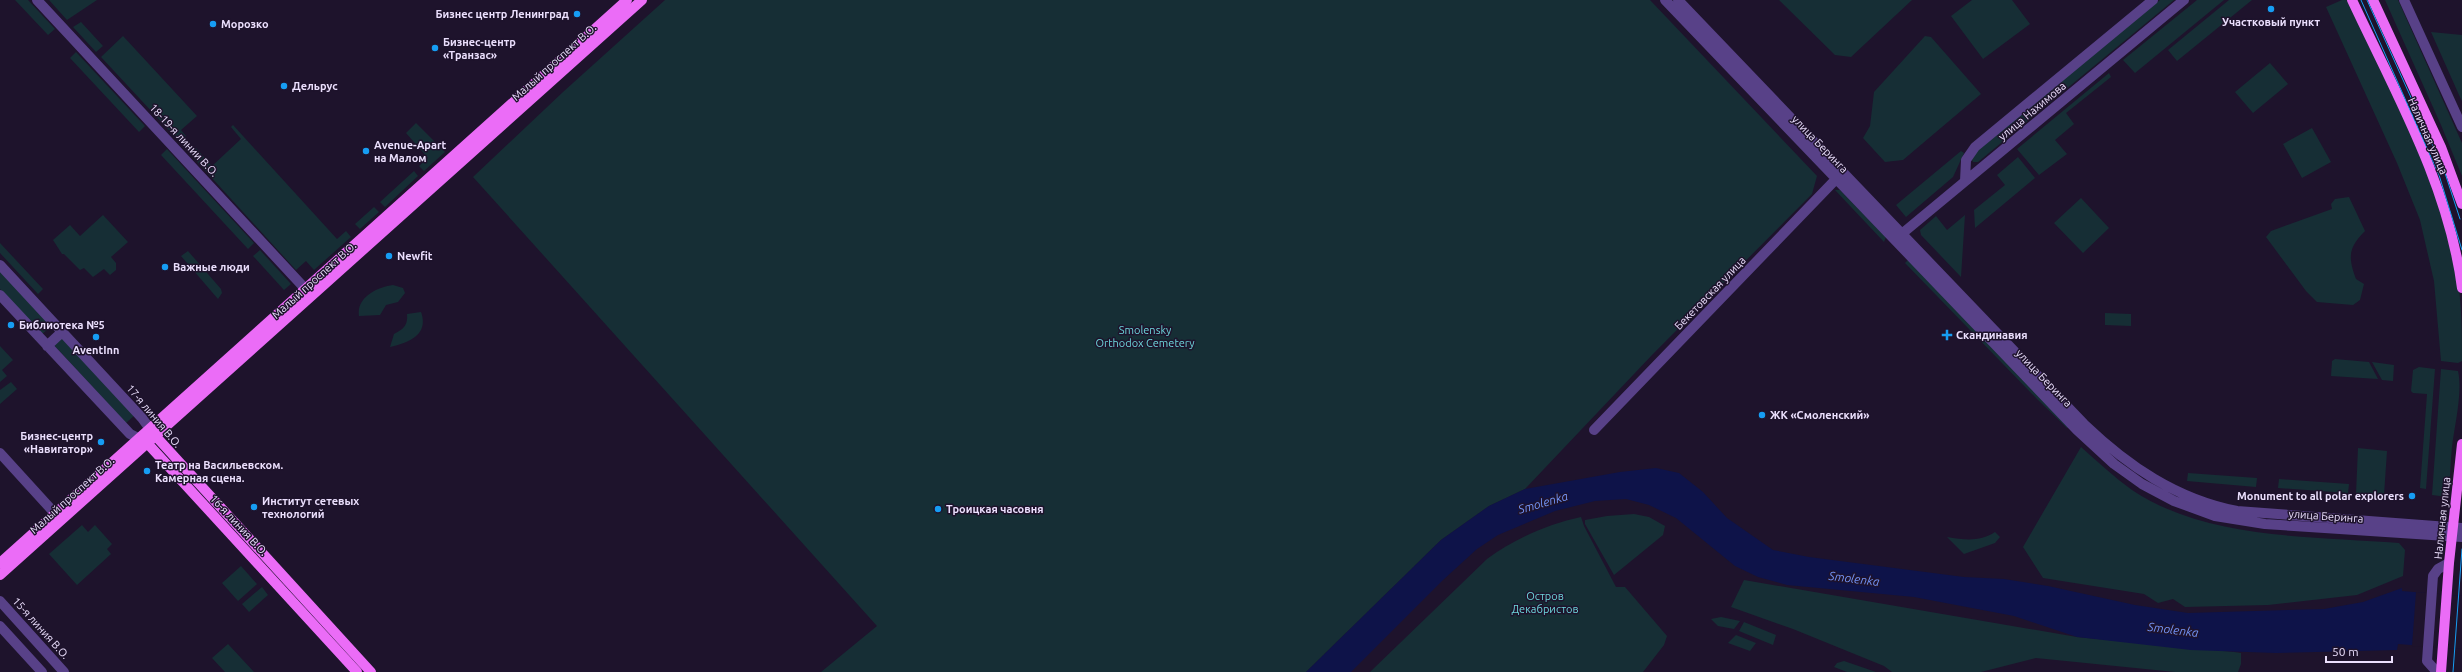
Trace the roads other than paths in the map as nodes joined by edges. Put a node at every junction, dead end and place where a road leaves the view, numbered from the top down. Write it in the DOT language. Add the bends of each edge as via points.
graph roads {
  1 [pos="38,0"];
  2 [pos="627,0"];
  3 [pos="642,0"];
  4 [pos="1664,0"];
  5 [pos="1678,0"];
  6 [pos="2153,0"];
  7 [pos="2184,0"];
  8 [pos="2352,0"];
  9 [pos="2373,0"];
  10 [pos="2404,0"];
  11 [pos="2462,127"];
  12 [pos="1840,176"];
  13 [pos="1965,181"];
  14 [pos="2462,204"];
  15 [pos="1898,236"];
  16 [pos="0,265"];
  17 [pos="2462,288"];
  18 [pos="306,289"];
  19 [pos="0,295"];
  20 [pos="313,297"];
  21 [pos="62,332"];
  22 [pos="47,346"];
  23 [pos="1594,430"];
  24 [pos="148,437"];
  25 [pos="2462,444"];
  26 [pos="0,453"];
  27 [pos="58,517"];
  28 [pos="2457,532"];
  29 [pos="0,562"];
  30 [pos="2449,563"];
  31 [pos="0,575"];
  32 [pos="0,601"];
  33 [pos="0,626"];
  34 [pos="42,672"];
  35 [pos="64,672"];
  36 [pos="357,672"];
  37 [pos="371,672"];
  38 [pos="2437,672"];
  39 [pos="2441,672"];
  1 -- 18 [label="street, 18-19-я линии В.О."];
  2 -- 18 [label="main road, Малый проспект В.О."];
  3 -- 20 [label="main road, Малый проспект В.О."];
  4 -- 12 [label="street, улица Беринга"];
  5 -- 12 [label="street, улица Беринга"];
  6 -- 13 [label="street" via="1975,147 1966,160"];
  7 -- 13 [label="street, улица Нахимова"];
  8 -- 17 [label="main road, Наличная улица" via="2434,179 2453,241"];
  9 -- 14 [label="main road, Наличная улица" via="2441,147"];
  10 -- 11 [label="street"];
  12 -- 15 [label="street, улица Беринга"];
  12 -- 23 [label="street, Бекетовская улица"];
  13 -- 15 [label="street, улица Нахимова"];
  15 -- 28 [label="street, улица Беринга" via="2101,453 2156,493 2196,510 2233,520"];
  16 -- 21 [label="street, 17-я линия В.О."];
  18 -- 20 [label="street, 18-19-я линии В.О."];
  18 -- 24 [label="main road, Малый проспект В.О."];
  19 -- 22 [label="street, 16-я линия В.О."];
  20 -- 24 [label="main road, Малый проспект В.О."];
  21 -- 22 [label="street"];
  21 -- 24 [label="street, 17-я линия В.О." via="142,418"];
  22 -- 24 [label="street, 16-я линия В.О." via="130,434"];
  24 -- 27 [label="main road, Малый проспект В.О."];
  24 -- 36 [label="main road, 16-я линия В.О."];
  24 -- 37 [label="main road, 17-я линия В.О."];
  25 -- 28 [label="main road, Наличная улица"];
  26 -- 27 [label="street"];
  27 -- 29 [label="main road, Малый проспект В.О."];
  27 -- 31 [label="main road, Малый проспект В.О."];
  28 -- 30 [label="main road, Наличная улица"];
  30 -- 38 [label="street" via="2436,572 2432,593 2427,662"];
  30 -- 39 [label="main road, Наличная улица"];
  32 -- 35 [label="street, 15-я линия В.О."];
  33 -- 34 [label="street"];
}
